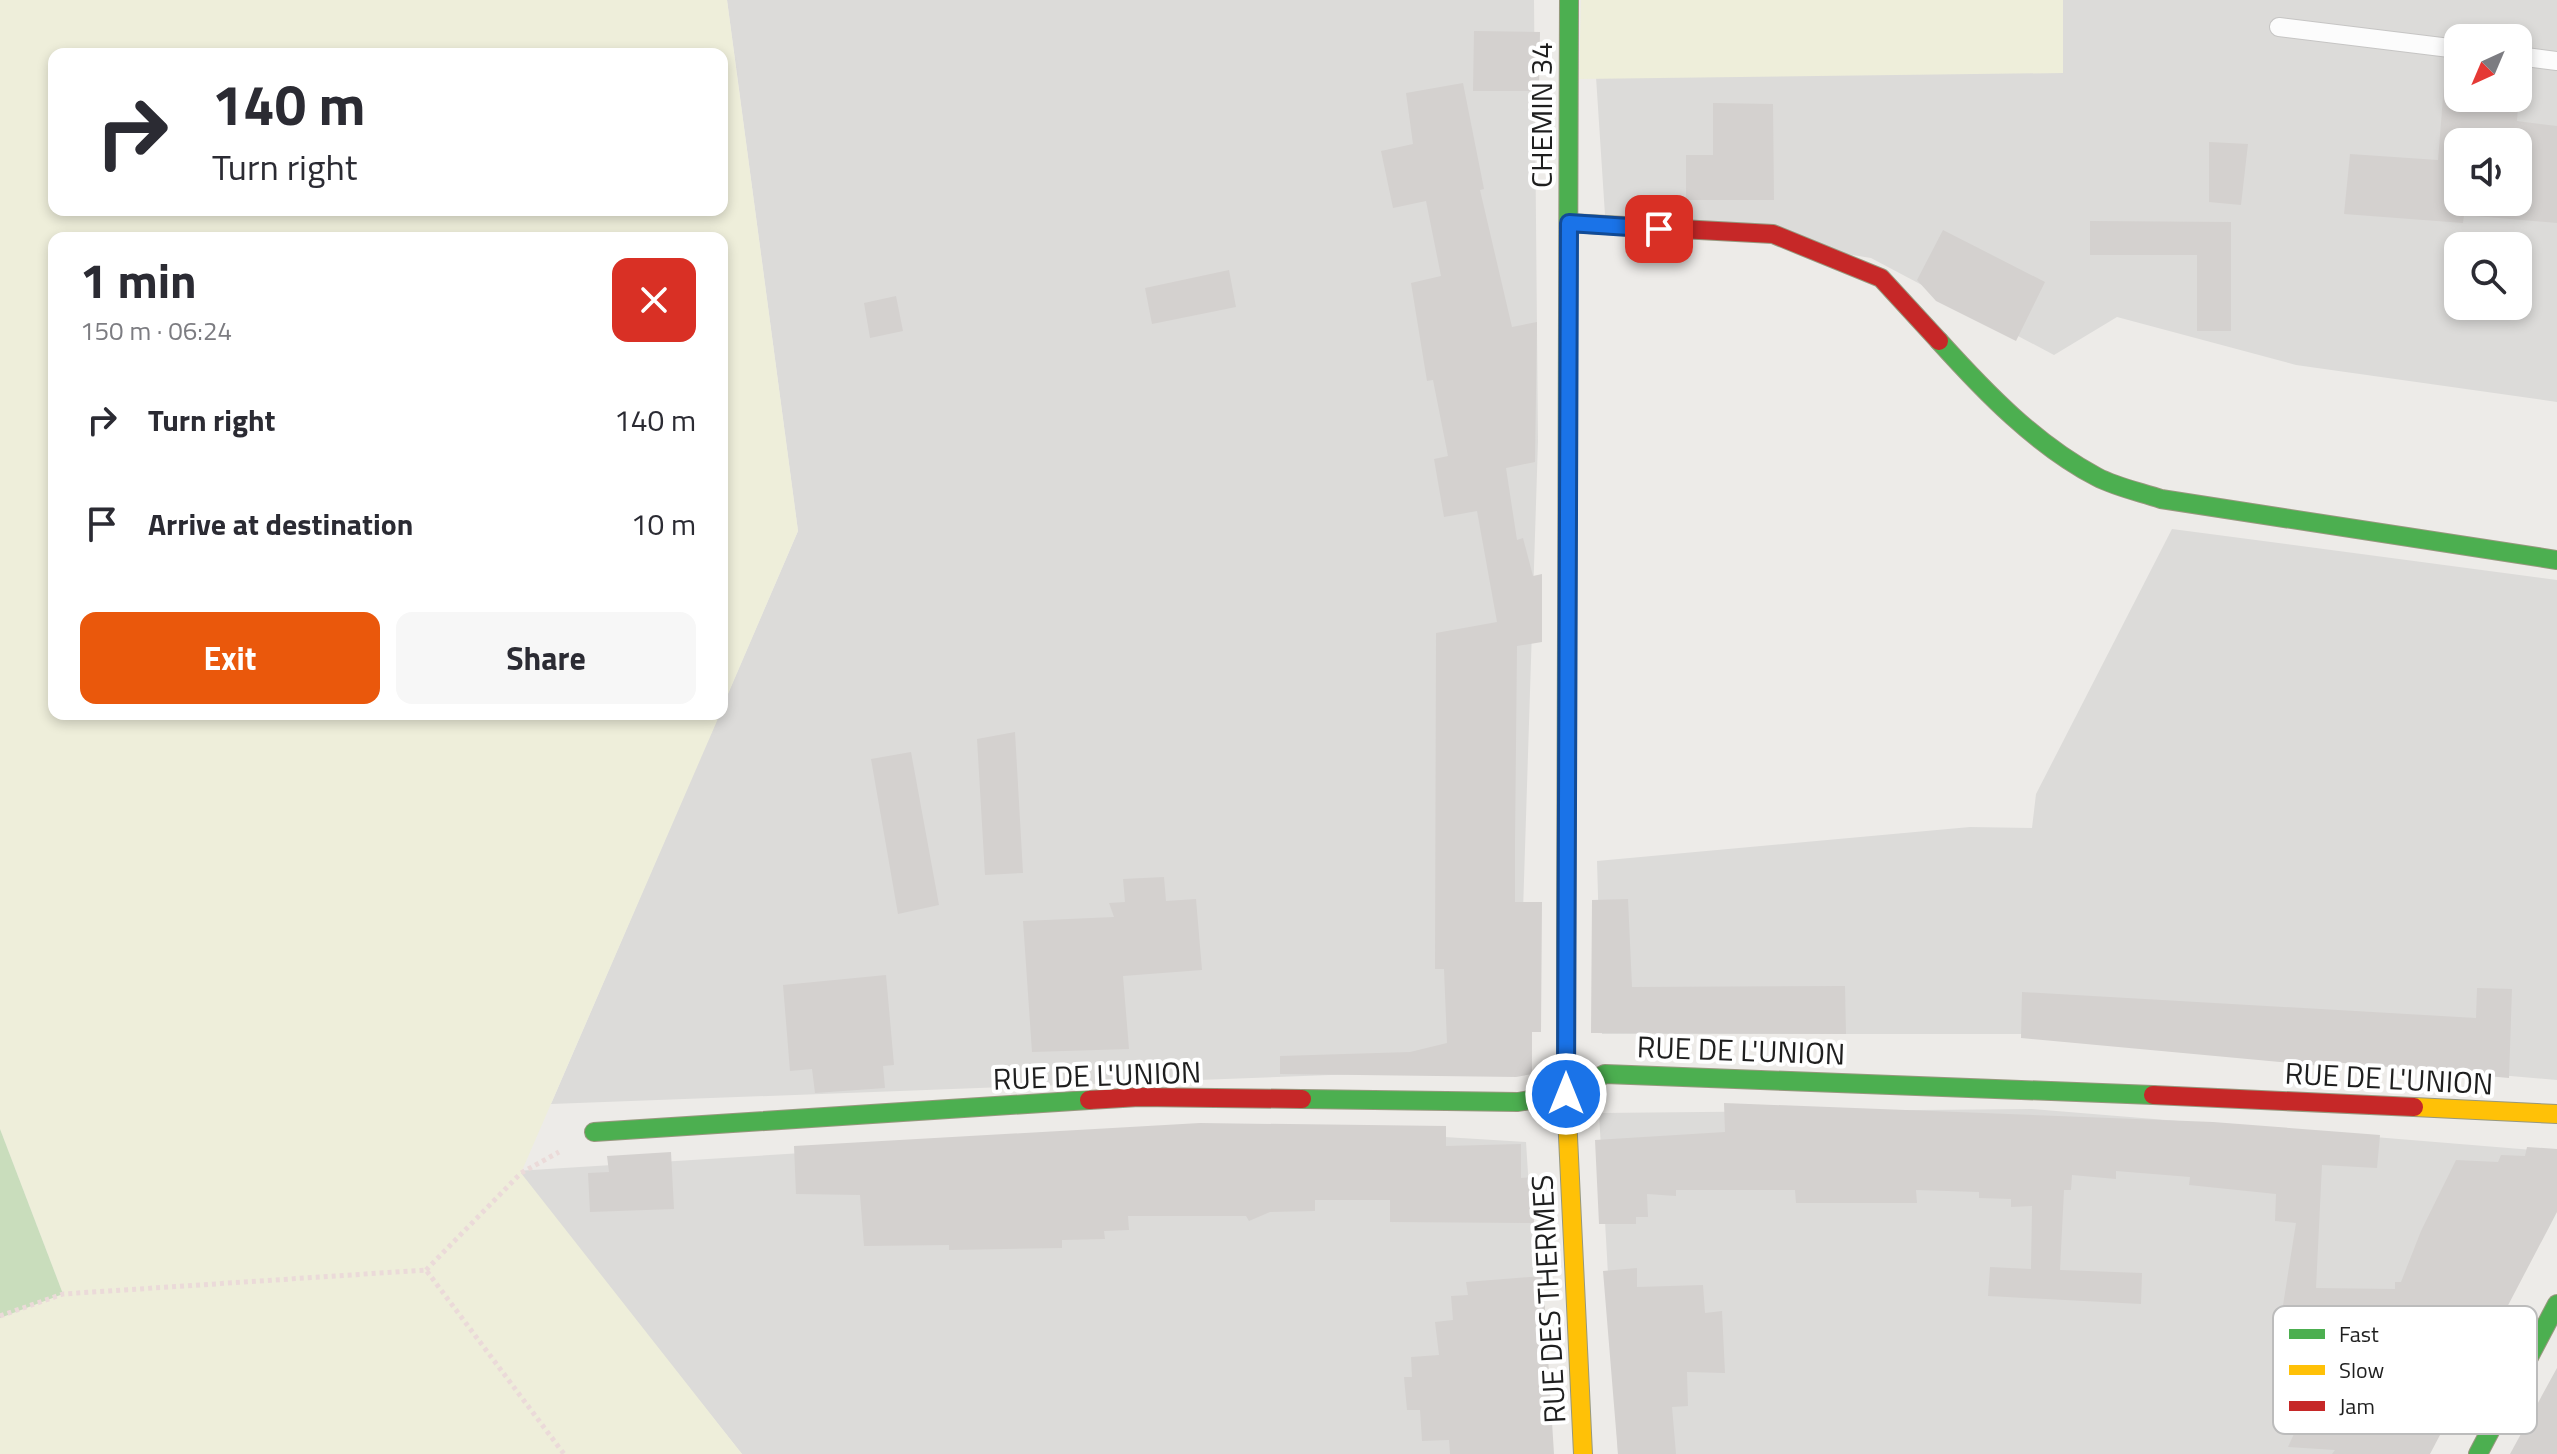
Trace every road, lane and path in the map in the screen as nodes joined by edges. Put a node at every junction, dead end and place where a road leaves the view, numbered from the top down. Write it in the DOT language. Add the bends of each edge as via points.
graph roads {
  1 [pos="1569,0"];
  2 [pos="2279,27"];
  3 [pos="2444,47"];
  4 [pos="2532,58"];
  5 [pos="2557,61"];
  6 [pos="1569,223"];
  7 [pos="2557,560"];
  8 [pos="1566,1094"];
  9 [pos="2557,1114"];
  10 [pos="594,1132"];
  11 [pos="426,1270"];
  12 [pos="2557,1304"];
  13 [pos="0,1316"];
  14 [pos="2537,1342"];
  15 [pos="2489,1434"];
  16 [pos="564,1454"];
  17 [pos="1583,1454"];
  18 [pos="2478,1454"];
  1 -- 6 [label="street, CHEMIN 34"];
  2 -- 3 [label="lane"];
  4 -- 5 [label="lane"];
  6 -- 7 [label="street" via="1773,234 1881,278 1980,386 2032,433 2098,478 2161,499"];
  6 -- 8 [label="street, CHEMIN 34"];
  8 -- 9 [label="street, RUE DE L'UNION" via="1605,1074 2011,1087"];
  8 -- 10 [label="street, RUE DE L'UNION" via="1518,1102 1139,1097"];
  8 -- 17 [label="street, RUE DES THERMES"];
  10 -- 11 [label="path" via="521,1173"];
  11 -- 13 [label="path" via="63,1294"];
  11 -- 16 [label="path"];
  12 -- 14 [label="street"];
  15 -- 18 [label="street"];
}
